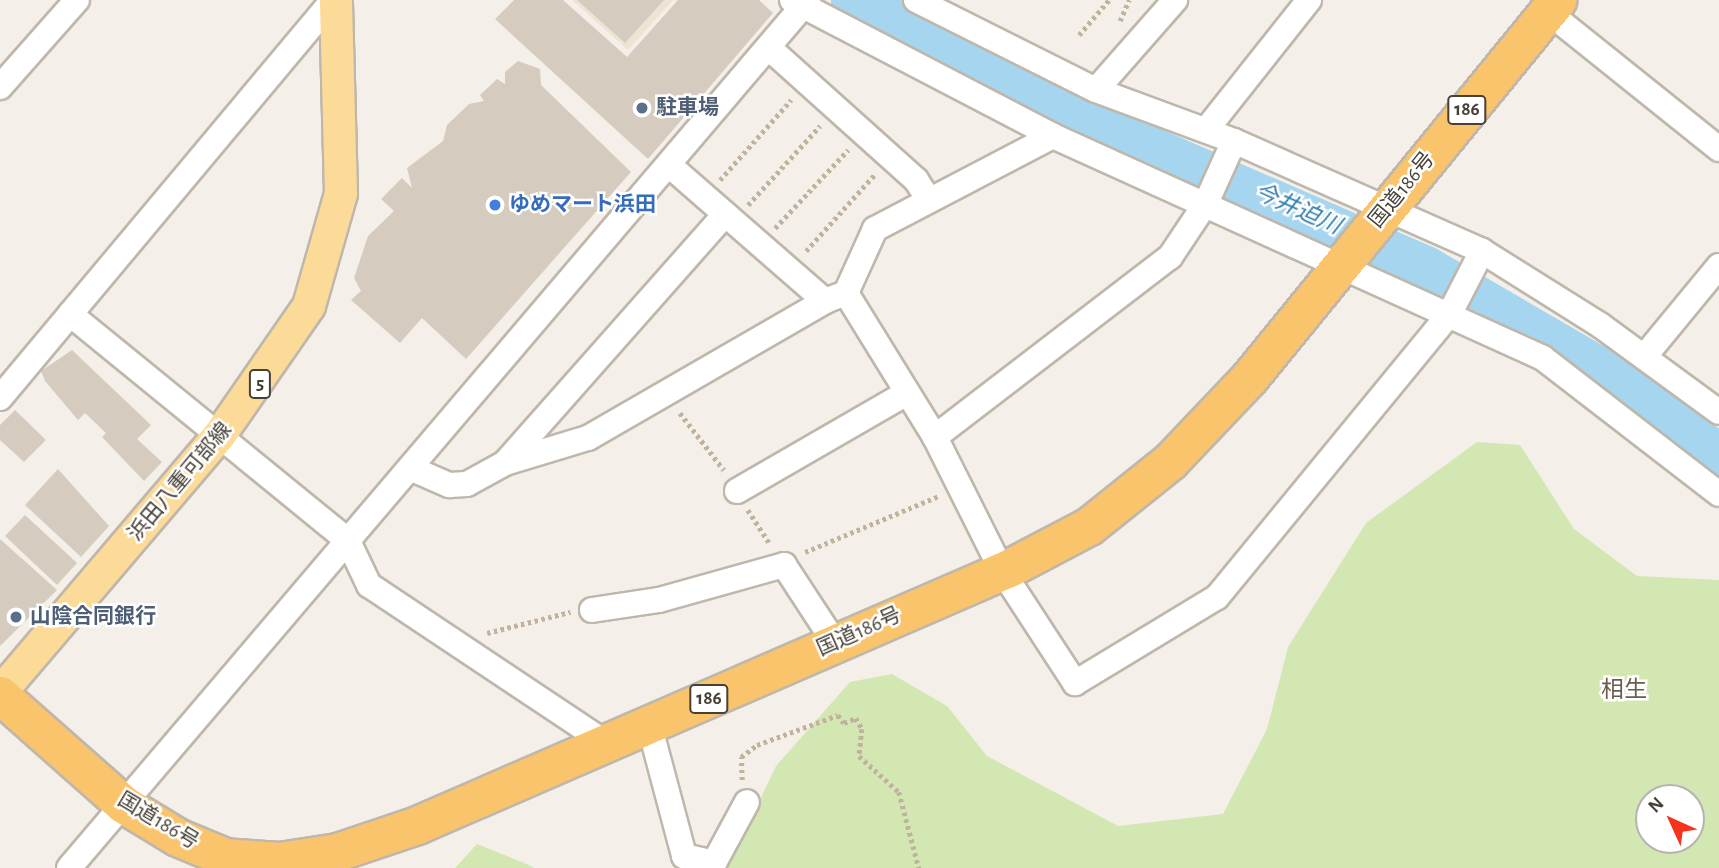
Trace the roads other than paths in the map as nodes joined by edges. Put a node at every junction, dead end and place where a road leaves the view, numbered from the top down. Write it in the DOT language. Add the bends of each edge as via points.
graph roads {
  1 [pos="77,0"];
  2 [pos="335,0"];
  3 [pos="916,0"];
  4 [pos="1175,0"];
  5 [pos="1309,0"];
  6 [pos="801,3"];
  7 [pos="1552,6"];
  8 [pos="769,48"];
  9 [pos="0,87"];
  10 [pos="1096,90"];
  11 [pos="1206,130"];
  12 [pos="1053,136"];
  13 [pos="1231,146"];
  14 [pos="1719,149"];
  15 [pos="669,165"];
  16 [pos="1208,198"];
  17 [pos="929,200"];
  18 [pos="1383,212"];
  19 [pos="729,217"];
  20 [pos="1347,259"];
  21 [pos="1478,259"];
  22 [pos="1719,266"];
  23 [pos="835,297"];
  24 [pos="1452,309"];
  25 [pos="71,314"];
  26 [pos="1644,357"];
  27 [pos="907,393"];
  28 [pos="0,398"];
  29 [pos="1719,412"];
  30 [pos="219,436"];
  31 [pos="935,437"];
  32 [pos="505,463"];
  33 [pos="410,468"];
  34 [pos="737,491"];
  35 [pos="1719,494"];
  36 [pos="348,541"];
  37 [pos="1002,571"];
  38 [pos="592,610"];
  39 [pos="835,643"];
  40 [pos="0,694"];
  41 [pos="649,724"];
  42 [pos="606,743"];
  43 [pos="747,802"];
  44 [pos="123,804"];
  45 [pos="69,868"];
  1 -- 9 [label="street"];
  2 -- 25 [label="street"];
  2 -- 30 [label="main road, 浜田八重可部線 / 5" via="343,166 327,257 290,342"];
  3 -- 10 [label="street"];
  4 -- 10 [label="street"];
  5 -- 11 [label="street"];
  6 -- 8 [label="street"];
  6 -- 12 [label="street"];
  7 -- 14 [label="street"];
  7 -- 18 [label="highway, 国道186号 / 186"];
  8 -- 15 [label="street"];
  8 -- 17 [label="street" via="890,157"];
  10 -- 11 [label="street"];
  11 -- 13 [label="street"];
  12 -- 16 [label="street"];
  12 -- 17 [label="street"];
  13 -- 16 [label="street"];
  13 -- 18 [label="street"];
  15 -- 19 [label="street"];
  15 -- 33 [label="street"];
  16 -- 20 [label="street"];
  16 -- 31 [label="street" via="1170,257"];
  17 -- 23 [label="street" via="875,229"];
  18 -- 20 [label="highway, 国道186号 / 186"];
  18 -- 21 [label="street"];
  19 -- 23 [label="street" via="789,270"];
  19 -- 32 [label="street"];
  20 -- 24 [label="street"];
  20 -- 37 [label="highway, 国道186号 / 186" via="1170,461 1089,526"];
  21 -- 24 [label="street"];
  21 -- 26 [label="street"];
  22 -- 26 [label="street"];
  23 -- 27 [label="street"];
  23 -- 32 [label="street" via="588,438"];
  24 -- 35 [label="street" via="1543,358"];
  24 -- 37 [label="street" via="1217,597 1096,672 1074,683"];
  25 -- 28 [label="street"];
  25 -- 30 [label="street"];
  26 -- 29 [label="street"];
  27 -- 31 [label="street"];
  27 -- 34 [label="street"];
  30 -- 36 [label="street"];
  30 -- 40 [label="main road, 浜田八重可部線 / 5"];
  31 -- 37 [label="street"];
  32 -- 33 [label="street" via="467,484 449,485"];
  33 -- 36 [label="street"];
  36 -- 42 [label="street" via="369,585"];
  36 -- 44 [label="street"];
  37 -- 39 [label="highway, 国道186号 / 186"];
  38 -- 39 [label="street" via="659,600 784,565"];
  39 -- 41 [label="highway, 国道186号 / 186"];
  40 -- 44 [label="highway, 国道186号 / 186"];
  41 -- 42 [label="highway, 国道186号 / 186"];
  41 -- 43 [label="street" via="684,856 714,863"];
  42 -- 44 [label="highway, 国道186号 / 186" via="417,825 337,852 279,861 225,857"];
  44 -- 45 [label="street"];
}
